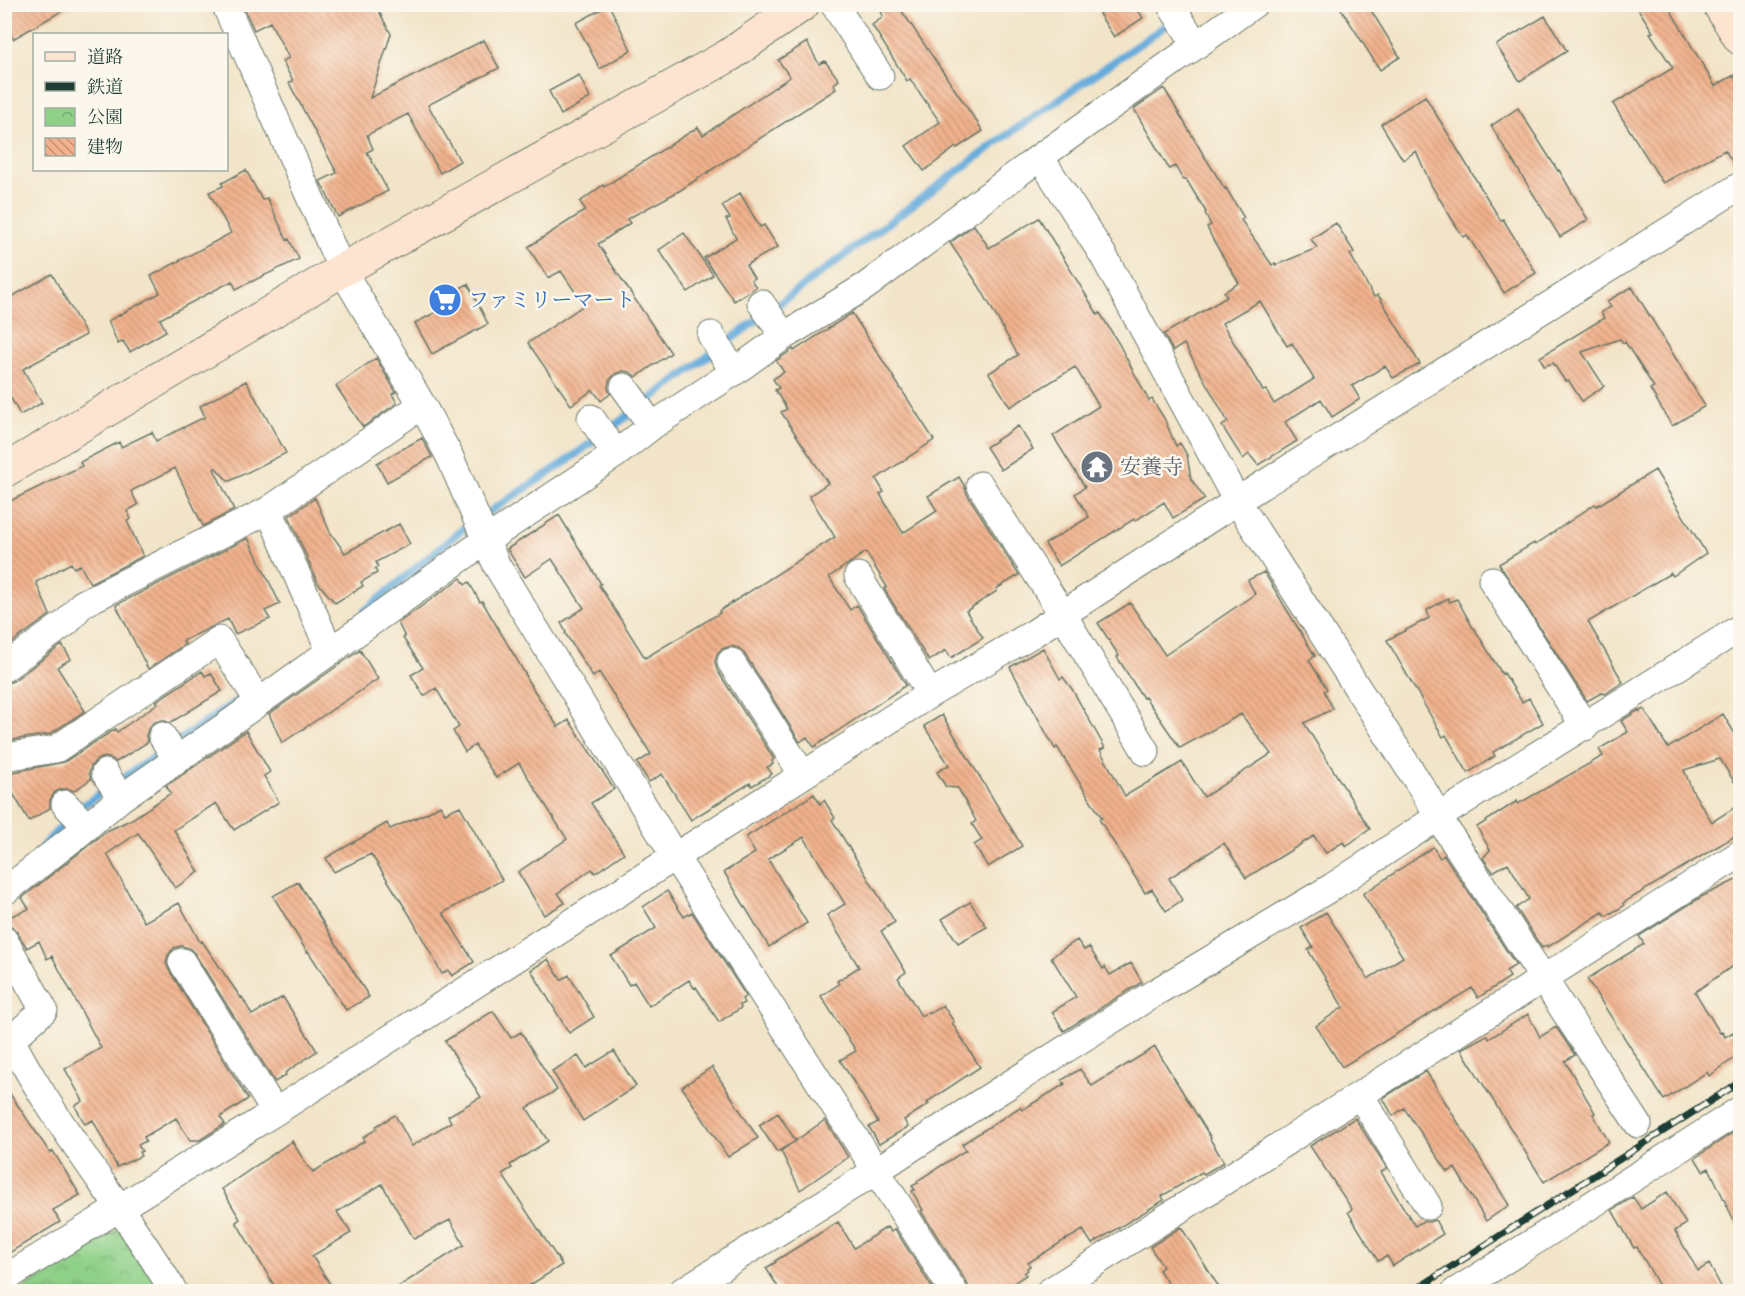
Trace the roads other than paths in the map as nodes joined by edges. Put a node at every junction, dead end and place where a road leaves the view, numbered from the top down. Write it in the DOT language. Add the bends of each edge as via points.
graph roads {
  1 [pos="834,4"];
  2 [pos="1254,4"];
  3 [pos="1719,4"];
  4 [pos="228,6"];
  5 [pos="1171,7"];
  6 [pos="792,8"];
  7 [pos="1740,38"];
  8 [pos="1192,39"];
  9 [pos="880,76"];
  10 [pos="1040,157"];
  11 [pos="1740,186"];
  12 [pos="342,270"];
  13 [pos="762,303"];
  14 [pos="782,332"];
  15 [pos="711,335"];
  16 [pos="730,366"];
  17 [pos="624,387"];
  18 [pos="422,405"];
  19 [pos="591,418"];
  20 [pos="649,422"];
  21 [pos="612,449"];
  22 [pos="4,471"];
  23 [pos="980,485"];
  24 [pos="1237,501"];
  25 [pos="269,510"];
  26 [pos="480,528"];
  27 [pos="858,576"];
  28 [pos="1492,580"];
  29 [pos="1062,613"];
  30 [pos="1740,628"];
  31 [pos="326,642"];
  32 [pos="731,662"];
  33 [pos="4,668"];
  34 [pos="252,691"];
  35 [pos="930,694"];
  36 [pos="1585,726"];
  37 [pos="162,736"];
  38 [pos="1146,752"];
  39 [pos="4,754"];
  40 [pos="177,760"];
  41 [pos="105,773"];
  42 [pos="803,775"];
  43 [pos="122,798"];
  44 [pos="65,804"];
  45 [pos="1438,817"];
  46 [pos="87,827"];
  47 [pos="1740,854"];
  48 [pos="675,857"];
  49 [pos="4,892"];
  50 [pos="4,940"];
  51 [pos="182,962"];
  52 [pos="1542,977"];
  53 [pos="1360,1095"];
  54 [pos="1740,1110"];
  55 [pos="274,1112"];
  56 [pos="1638,1124"];
  57 [pos="876,1171"];
  58 [pos="1428,1206"];
  59 [pos="120,1209"];
  60 [pos="4,1279"];
  61 [pos="174,1292"];
  62 [pos="681,1292"];
  63 [pos="954,1292"];
  64 [pos="1050,1292"];
  65 [pos="1455,1292"];
  1 -- 9 [label="street"];
  2 -- 8 [label="street"];
  3 -- 7 [label="street"];
  4 -- 12 [label="street"];
  5 -- 8 [label="street"];
  6 -- 12 [label="street" via="728,56"];
  8 -- 10 [label="street"];
  10 -- 14 [label="street" via="866,286"];
  10 -- 24 [label="street" via="1103,255"];
  11 -- 24 [label="street"];
  12 -- 18 [label="street"];
  12 -- 22 [label="street"];
  13 -- 14 [label="street"];
  14 -- 16 [label="street"];
  15 -- 16 [label="street"];
  16 -- 20 [label="street"];
  17 -- 20 [label="street"];
  18 -- 25 [label="street"];
  18 -- 26 [label="street" via="449,455"];
  19 -- 21 [label="street"];
  20 -- 21 [label="street"];
  21 -- 26 [label="street"];
  23 -- 29 [label="street"];
  24 -- 29 [label="street"];
  24 -- 45 [label="street"];
  25 -- 31 [label="street"];
  25 -- 33 [label="street" via="82,604 67,622"];
  26 -- 31 [label="street"];
  26 -- 48 [label="street" via="496,566"];
  27 -- 35 [label="street"];
  28 -- 36 [label="street"];
  29 -- 35 [label="street"];
  29 -- 38 [label="street"];
  30 -- 36 [label="street"];
  31 -- 34 [label="street"];
  32 -- 42 [label="street"];
  34 -- 39 [label="street" via="219,640 56,749"];
  34 -- 40 [label="street" via="213,722"];
  35 -- 42 [label="street"];
  36 -- 45 [label="street"];
  37 -- 40 [label="street"];
  40 -- 43 [label="street"];
  41 -- 43 [label="street"];
  42 -- 48 [label="street"];
  43 -- 46 [label="street"];
  44 -- 46 [label="street"];
  45 -- 52 [label="street"];
  45 -- 57 [label="street"];
  46 -- 49 [label="street"];
  47 -- 52 [label="street"];
  48 -- 55 [label="street"];
  48 -- 57 [label="street"];
  50 -- 59 [label="street" via="44,1010 11,1040 31,1078"];
  51 -- 55 [label="street"];
  52 -- 53 [label="street"];
  52 -- 56 [label="street"];
  53 -- 58 [label="street"];
  53 -- 64 [label="street"];
  54 -- 65 [label="street"];
  55 -- 59 [label="street"];
  57 -- 62 [label="street"];
  57 -- 63 [label="street"];
  59 -- 60 [label="street"];
  59 -- 61 [label="street"];
}
